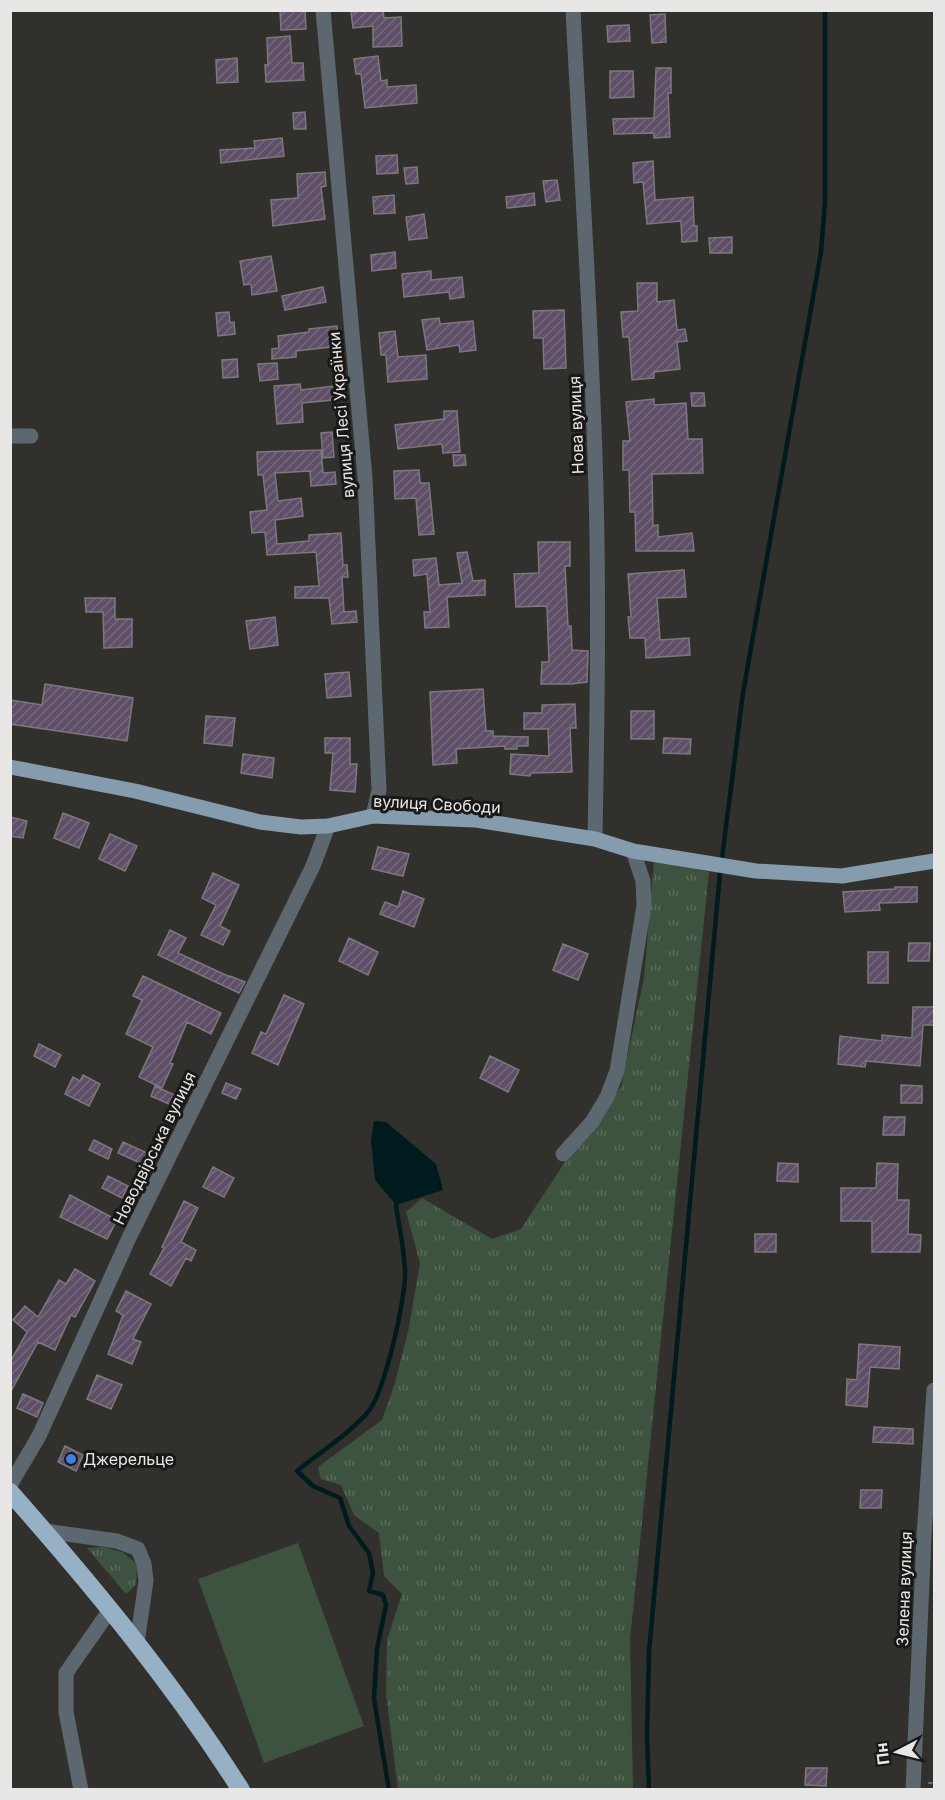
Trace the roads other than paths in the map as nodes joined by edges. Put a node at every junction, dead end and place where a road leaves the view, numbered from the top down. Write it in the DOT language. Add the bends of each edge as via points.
graph roads {
  1 [pos="323,10"];
  2 [pos="573,10"];
  3 [pos="10,436"];
  4 [pos="32,436"];
  5 [pos="10,767"];
  6 [pos="373,816"];
  7 [pos="328,826"];
  8 [pos="595,839"];
  9 [pos="633,851"];
  10 [pos="934,861"];
  11 [pos="563,1154"];
  12 [pos="934,1390"];
  13 [pos="10,1485"];
  14 [pos="10,1492"];
  15 [pos="45,1532"];
  16 [pos="110,1610"];
  17 [pos="137,1643"];
  18 [pos="80,1789"];
  19 [pos="241,1790"];
  20 [pos="913,1790"];
  1 -- 6 [label="street, вулиця Лесі Українки" via="365,478 379,790"];
  2 -- 8 [label="street, Нова вулиця" via="596,491"];
  3 -- 4 [label="street"];
  5 -- 7 [label="main road, вулиця Свободи" via="135,791 260,822"];
  6 -- 7 [label="main road, вулиця Свободи"];
  6 -- 8 [label="main road, вулиця Свободи" via="476,820"];
  7 -- 13 [label="street, Новодвірська вулиця" via="313,866 129,1238 39,1436"];
  8 -- 9 [label="main road, вулиця Свободи"];
  9 -- 10 [label="main road, вулиця Свободи" via="756,871 842,876"];
  9 -- 11 [label="street" via="643,881 644,906 617,1071 592,1122"];
  12 -- 20 [label="street, Зелена вулиця"];
  14 -- 15 [label="highway"];
  15 -- 16 [label="highway"];
  15 -- 17 [label="street" via="117,1541 138,1549 146,1581"];
  16 -- 17 [label="highway"];
  16 -- 18 [label="street" via="66,1673 66,1712"];
  17 -- 19 [label="highway"];
}
